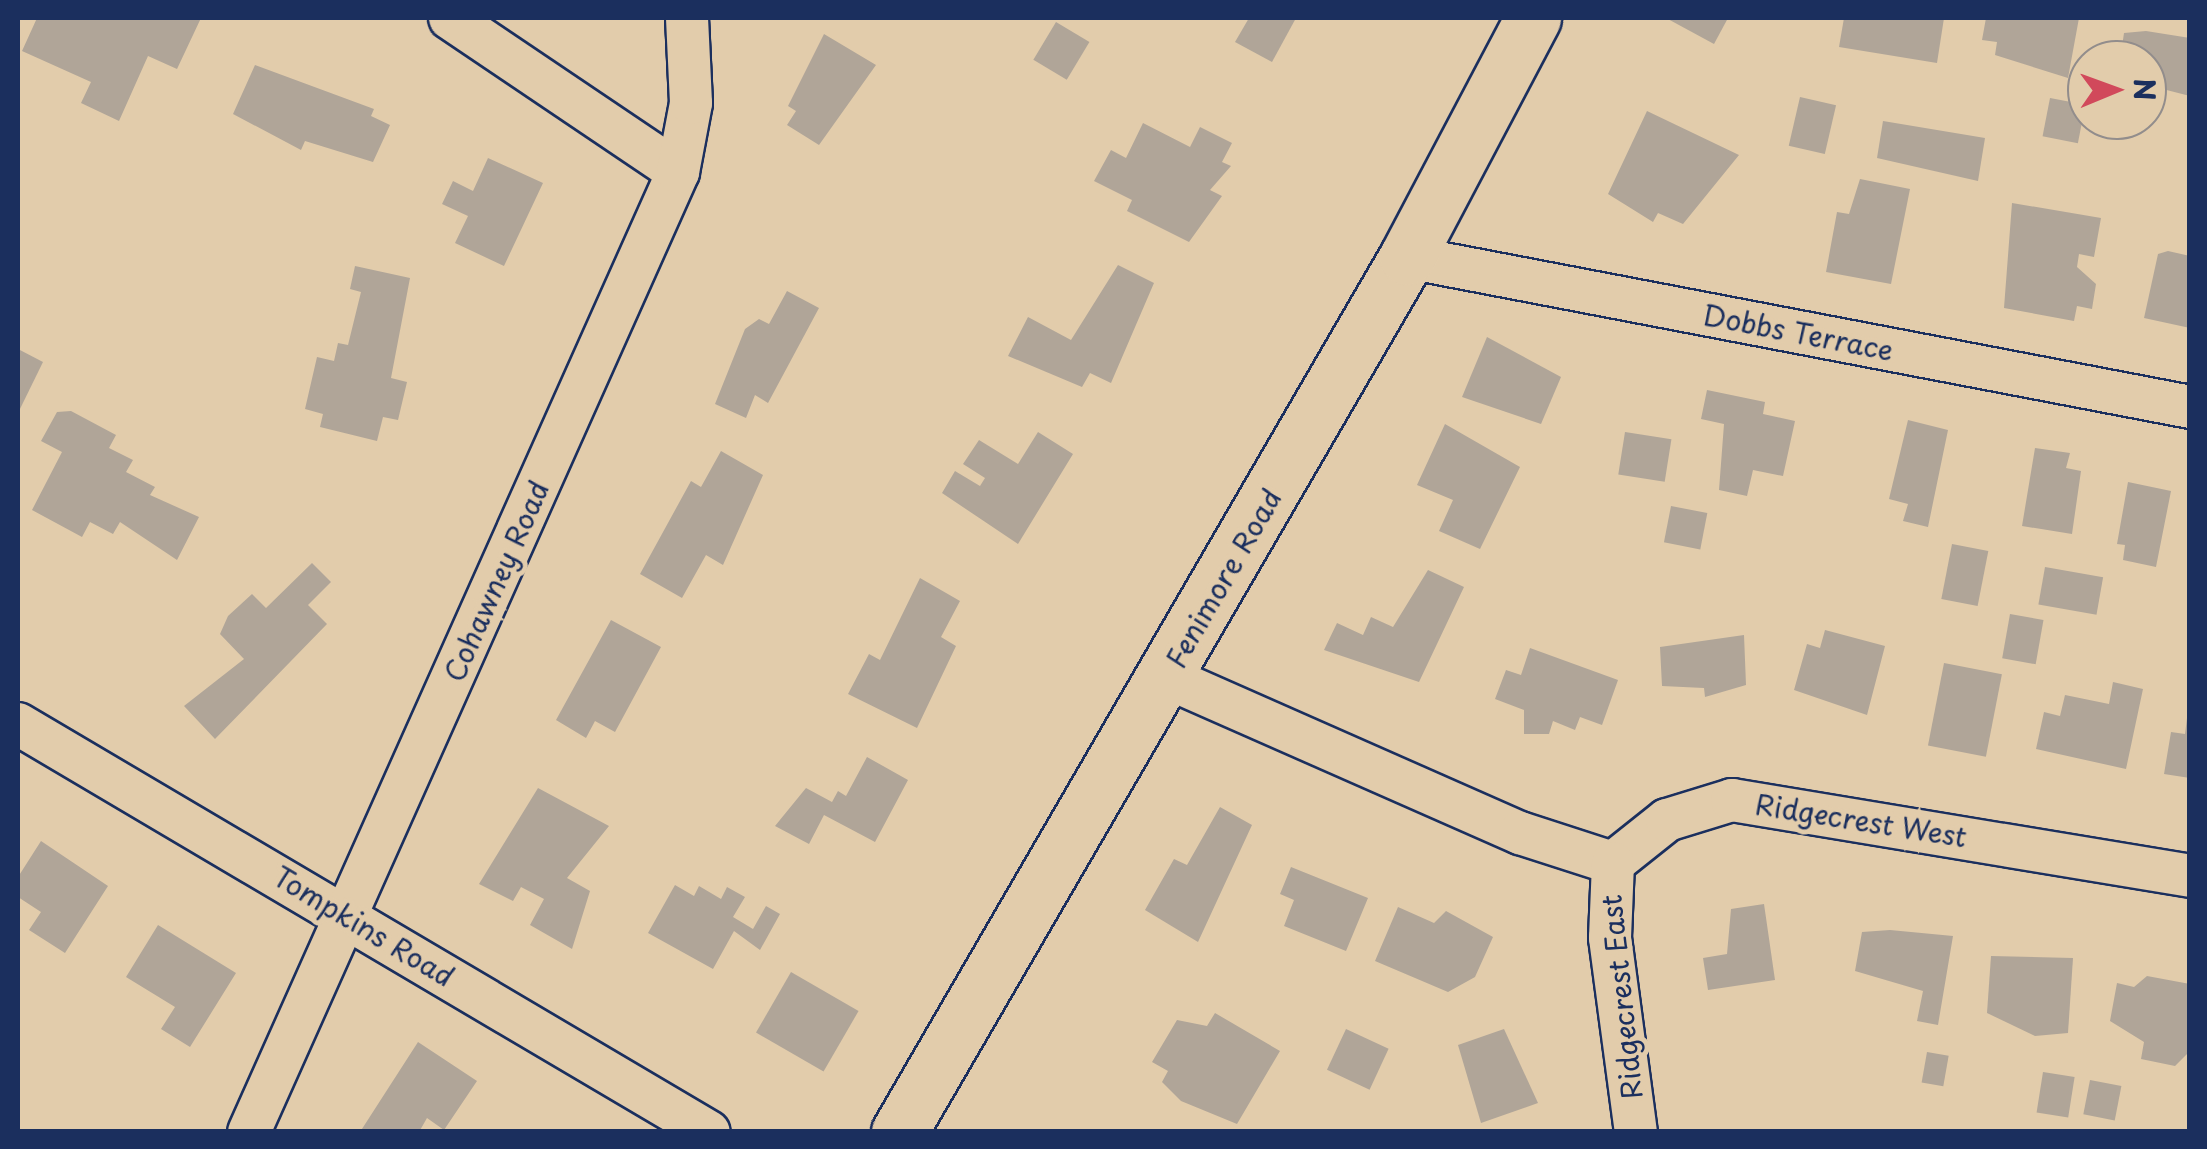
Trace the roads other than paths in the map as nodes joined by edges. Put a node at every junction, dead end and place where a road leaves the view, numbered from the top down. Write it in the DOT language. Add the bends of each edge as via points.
graph roads {
  1 [pos="450,18"];
  2 [pos="687,18"];
  3 [pos="1533,18"];
  4 [pos="678,172"];
  5 [pos="1407,258"];
  6 [pos="2190,407"];
  7 [pos="1166,678"];
  8 [pos="18,724"];
  9 [pos="1613,863"];
  10 [pos="2190,876"];
  11 [pos="348,915"];
  12 [pos="249,1132"];
  13 [pos="708,1132"];
  14 [pos="899,1132"];
  15 [pos="1636,1132"];
  1 -- 4 [label="street"];
  2 -- 4 [label="street, Cohawney Road" via="691,103"];
  3 -- 5 [label="main road, Fenimore Road"];
  4 -- 11 [label="street, Cohawney Road"];
  5 -- 6 [label="street, Dobbs Terrace"];
  5 -- 7 [label="main road, Fenimore Road"];
  7 -- 9 [label="street" via="1520,833"];
  7 -- 14 [label="main road, Fenimore Road"];
  8 -- 11 [label="street, Tompkins Road"];
  9 -- 10 [label="street, Ridgecrest West" via="1666,820 1732,800"];
  9 -- 15 [label="street, Ridgecrest East" via="1610,938"];
  11 -- 12 [label="street, Cohawney Road"];
  11 -- 13 [label="street, Tompkins Road"];
}
